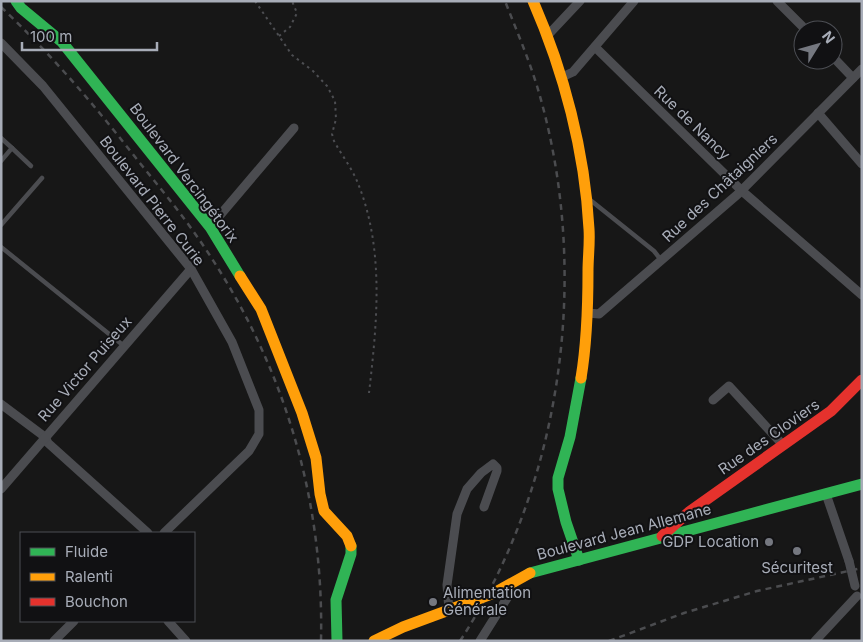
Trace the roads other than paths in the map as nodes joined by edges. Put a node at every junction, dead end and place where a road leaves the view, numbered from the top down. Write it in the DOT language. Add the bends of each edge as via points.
graph roads {
  1 [pos="16,1"];
  2 [pos="533,1"];
  3 [pos="580,1"];
  4 [pos="634,1"];
  5 [pos="777,1"];
  6 [pos="796,20"];
  7 [pos="548,35"];
  8 [pos="1,44"];
  9 [pos="595,47"];
  10 [pos="843,68"];
  11 [pos="862,69"];
  12 [pos="562,77"];
  13 [pos="853,78"];
  14 [pos="818,113"];
  15 [pos="294,128"];
  16 [pos="1,138"];
  17 [pos="12,148"];
  18 [pos="1,161"];
  19 [pos="862,164"];
  20 [pos="31,166"];
  21 [pos="42,178"];
  22 [pos="742,191"];
  23 [pos="586,196"];
  24 [pos="1,225"];
  25 [pos="210,227"];
  26 [pos="1,247"];
  27 [pos="661,260"];
  28 [pos="191,269"];
  29 [pos="862,295"];
  30 [pos="588,313"];
  31 [pos="124,346"];
  32 [pos="862,380"];
  33 [pos="714,400"];
  34 [pos="1,404"];
  35 [pos="45,437"];
  36 [pos="783,445"];
  37 [pos="862,484"];
  38 [pos="1,489"];
  39 [pos="826,494"];
  40 [pos="484,507"];
  41 [pos="689,512"];
  42 [pos="708,525"];
  43 [pos="147,532"];
  44 [pos="165,532"];
  45 [pos="660,538"];
  46 [pos="579,560"];
  47 [pos="503,587"];
  48 [pos="858,593"];
  49 [pos="449,610"];
  50 [pos="73,622"];
  51 [pos="169,622"];
  52 [pos="54,641"];
  53 [pos="186,641"];
  54 [pos="337,641"];
  55 [pos="374,641"];
  56 [pos="480,641"];
  57 [pos="815,641"];
  1 -- 25 [label="main road, Boulevard Vercingétorix" via="62,42"];
  2 -- 7 [label="main road"];
  3 -- 7 [label="street"];
  4 -- 9 [label="street"];
  5 -- 6 [label="street"];
  7 -- 12 [label="main road"];
  8 -- 28 [label="street, Boulevard Pierre Curie" via="43,86"];
  9 -- 12 [label="street" via="573,72"];
  9 -- 22 [label="street, Rue de Nancy"];
  10 -- 13 [label="street"];
  11 -- 13 [label="street, Rue des Châtaigniers"];
  12 -- 23 [label="main road"];
  13 -- 14 [label="street, Rue des Châtaigniers"];
  14 -- 19 [label="street"];
  14 -- 22 [label="street, Rue des Châtaigniers"];
  15 -- 25 [label="street"];
  16 -- 17 [label="lane"];
  17 -- 18 [label="lane"];
  17 -- 20 [label="lane"];
  21 -- 24 [label="lane"];
  22 -- 27 [label="street, Rue des Châtaigniers"];
  22 -- 29 [label="street, Rue de Nancy"];
  23 -- 27 [label="lane"];
  23 -- 30 [label="main road"];
  25 -- 54 [label="main road, Boulevard Vercingétorix" via="261,309 302,413 316,458 324,511 351,543 352,554 336,600"];
  26 -- 31 [label="lane"];
  27 -- 30 [label="street, Rue des Châtaigniers" via="599,314"];
  28 -- 31 [label="street, Rue Victor Puiseux"];
  28 -- 44 [label="street, Boulevard Pierre Curie" via="232,342 259,410 259,434 249,451"];
  30 -- 46 [label="main road" via="578,397 558,478 566,522"];
  31 -- 35 [label="street, Rue Victor Puiseux"];
  32 -- 36 [label="main road, Rue des Cloviers" via="832,411"];
  33 -- 36 [label="street" via="729,386"];
  34 -- 35 [label="street"];
  35 -- 38 [label="street, Rue Victor Puiseux"];
  35 -- 43 [label="street"];
  36 -- 41 [label="main road, Rue des Cloviers"];
  37 -- 39 [label="main road, Boulevard Jean Allemane"];
  39 -- 42 [label="main road, Boulevard Jean Allemane"];
  39 -- 48 [label="street, bridge"];
  40 -- 49 [label="street" via="496,476 497,468 493,464 468,489 457,514 447,585"];
  41 -- 42 [label="main road" via="694,522"];
  41 -- 45 [label="main road, Rue des Cloviers"];
  42 -- 45 [label="main road, Boulevard Jean Allemane"];
  45 -- 46 [label="main road, Boulevard Jean Allemane"];
  46 -- 47 [label="main road, Boulevard Jean Allemane, bridge" via="530,573"];
  47 -- 49 [label="main road, Boulevard Jean Allemane, bridge"];
  47 -- 56 [label="street" via="509,595"];
  48 -- 57 [label="street"];
  49 -- 55 [label="main road, Boulevard Jean Allemane"];
  50 -- 52 [label="street"];
  51 -- 53 [label="street"];
}
